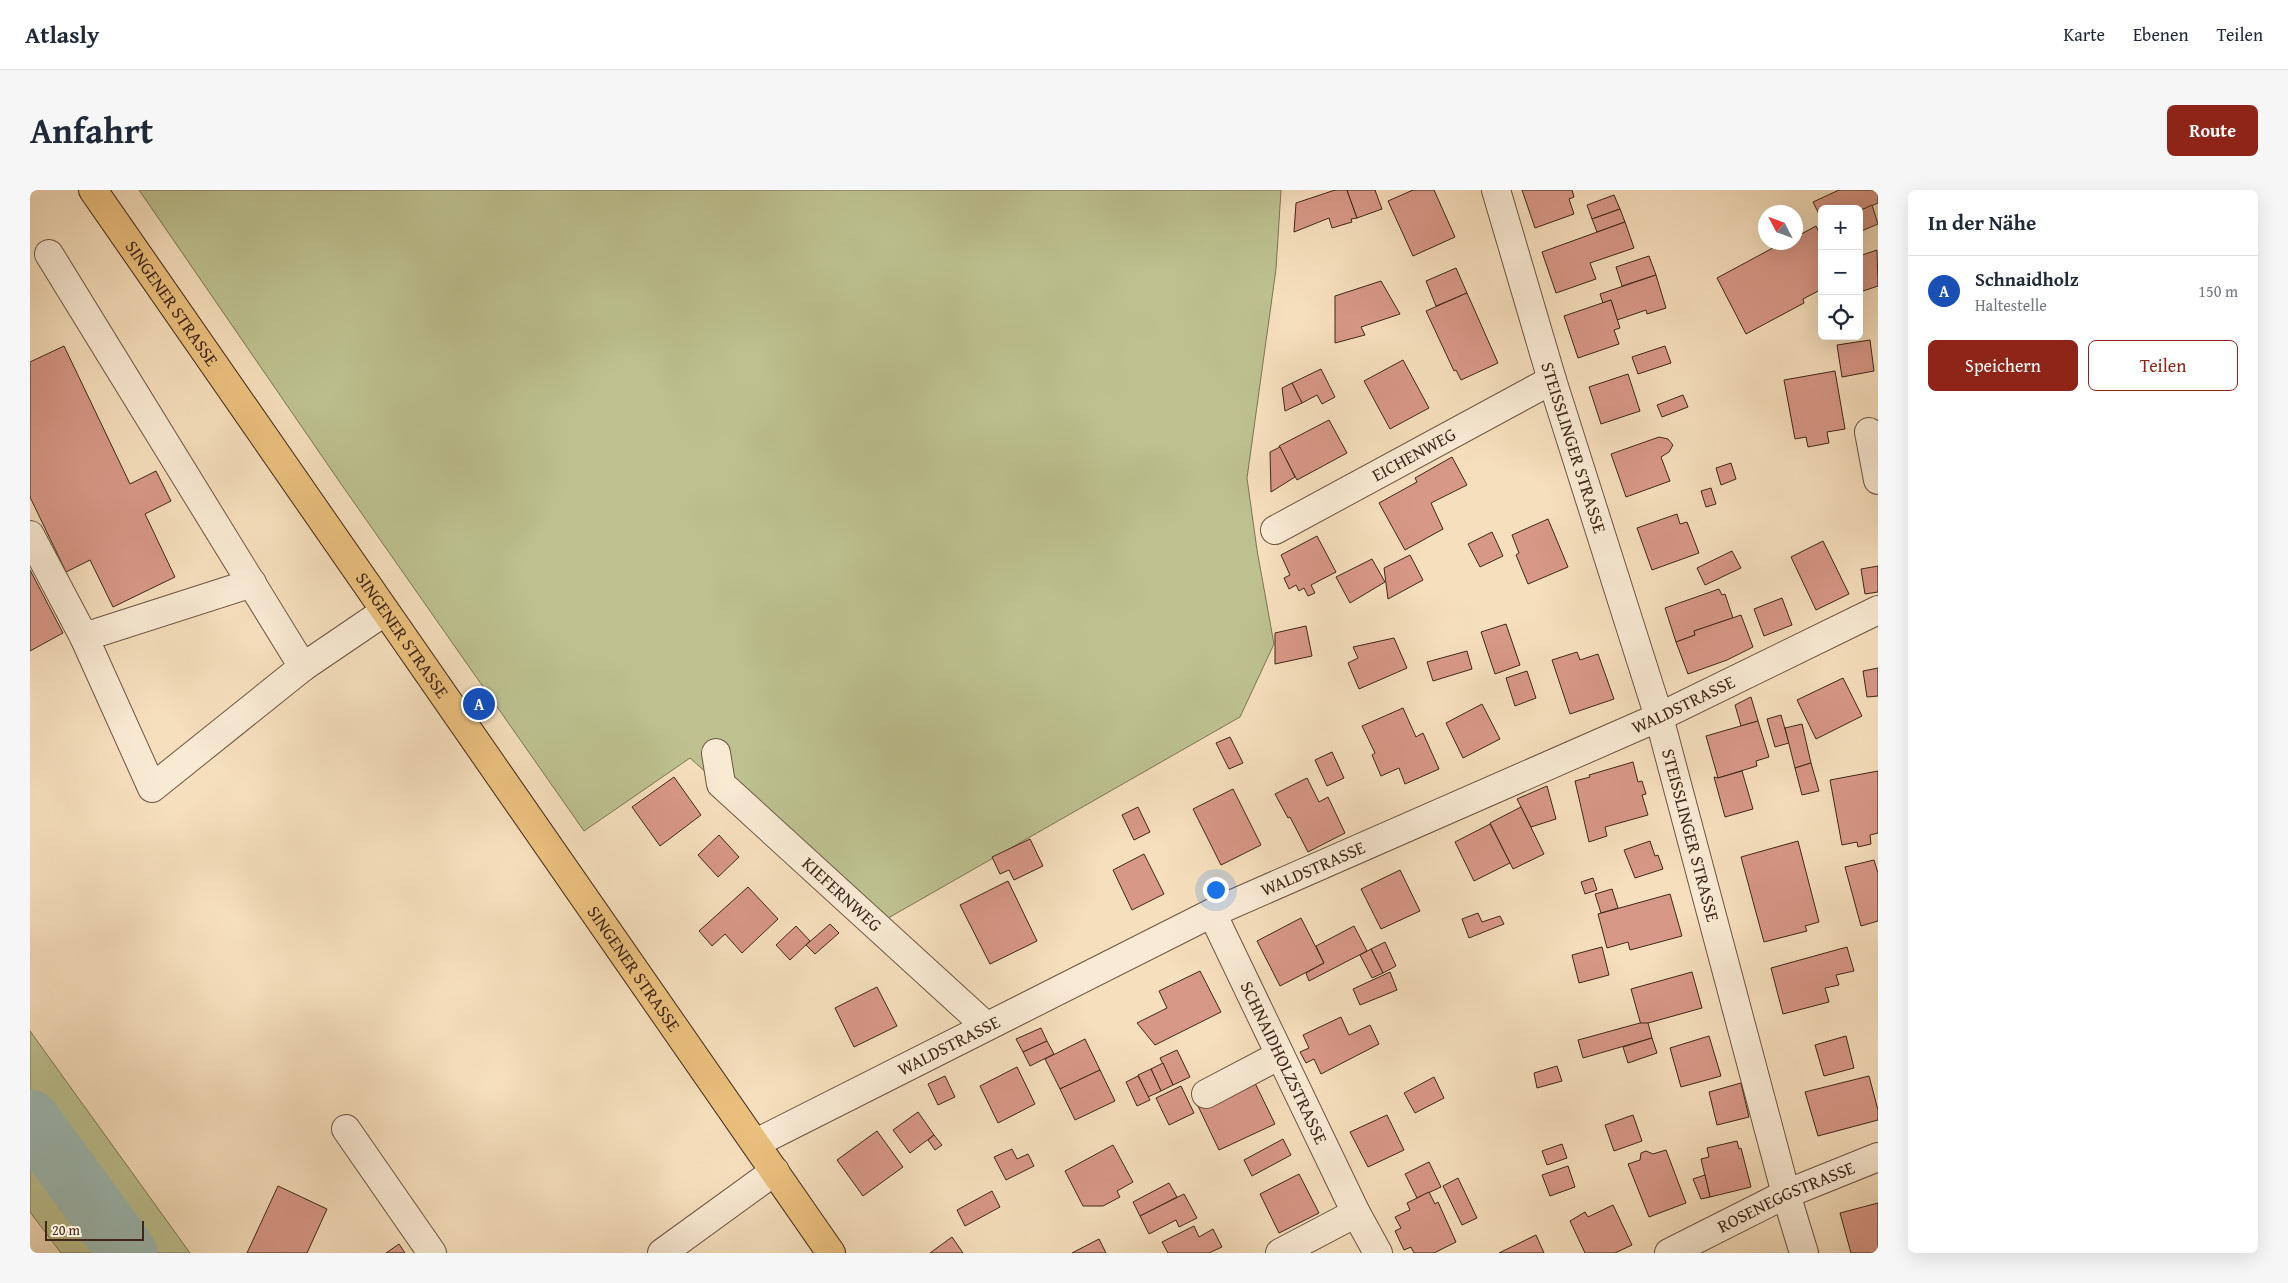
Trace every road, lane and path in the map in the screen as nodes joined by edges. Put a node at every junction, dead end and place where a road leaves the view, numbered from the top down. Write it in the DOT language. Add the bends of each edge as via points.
graph roads {
  1 [pos="93,190"];
  2 [pos="1496,190"];
  3 [pos="49,254"];
  4 [pos="1552,380"];
  5 [pos="1869,432"];
  6 [pos="1878,480"];
  7 [pos="1276,530"];
  8 [pos="30,535"];
  9 [pos="252,583"];
  10 [pos="1878,610"];
  11 [pos="384,612"];
  12 [pos="84,636"];
  13 [pos="303,668"];
  14 [pos="1660,717"];
  15 [pos="716,754"];
  16 [pos="1212,913"];
  17 [pos="986,1026"];
  18 [pos="1280,1055"];
  19 [pos="1206,1094"];
  20 [pos="346,1130"];
  21 [pos="756,1143"];
  22 [pos="1878,1158"];
  23 [pos="775,1171"];
  24 [pos="1786,1194"];
  25 [pos="1356,1214"];
  26 [pos="432,1253"];
  27 [pos="662,1253"];
  28 [pos="831,1253"];
  29 [pos="1280,1253"];
  30 [pos="1378,1253"];
  31 [pos="1669,1253"];
  32 [pos="1804,1253"];
  1 -- 11 [label="main road, SINGENER STRASSE"];
  2 -- 4 [label="street, STEISSLINGER STRASSE"];
  3 -- 9 [label="street"];
  4 -- 7 [label="street, EICHENWEG"];
  4 -- 14 [label="street, STEISSLINGER STRASSE"];
  5 -- 6 [label="street"];
  8 -- 12 [label="street"];
  9 -- 12 [label="street"];
  9 -- 13 [label="street"];
  10 -- 14 [label="street, WALDSTRASSE"];
  11 -- 13 [label="street"];
  11 -- 21 [label="main road, SINGENER STRASSE"];
  12 -- 13 [label="street" via="152,788"];
  14 -- 16 [label="street, WALDSTRASSE"];
  14 -- 24 [label="street, STEISSLINGER STRASSE"];
  15 -- 17 [label="street, KIEFERNWEG" via="721,784"];
  16 -- 17 [label="street, WALDSTRASSE"];
  16 -- 18 [label="street, SCHNAIDHOLZSTRASSE"];
  17 -- 21 [label="street, WALDSTRASSE"];
  18 -- 19 [label="street"];
  18 -- 25 [label="street, SCHNAIDHOLZSTRASSE"];
  20 -- 26 [label="street"];
  21 -- 23 [label="main road, SINGENER STRASSE"];
  22 -- 24 [label="street, ROSENEGGSTRASSE"];
  23 -- 27 [label="street"];
  23 -- 28 [label="main road, SINGENER STRASSE"];
  24 -- 31 [label="street, ROSENEGGSTRASSE"];
  24 -- 32 [label="street, STEISSLINGER STRASSE"];
  25 -- 29 [label="street"];
  25 -- 30 [label="street, SCHNAIDHOLZSTRASSE"];
}
